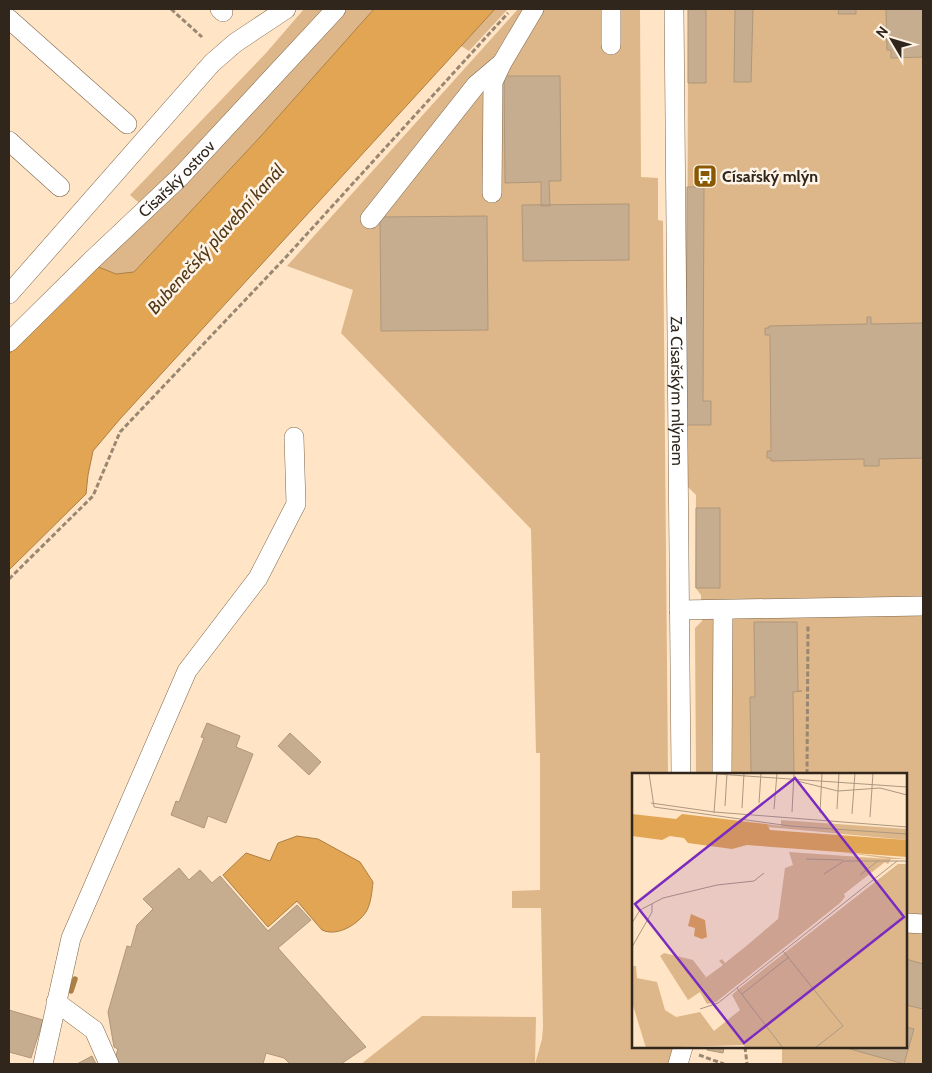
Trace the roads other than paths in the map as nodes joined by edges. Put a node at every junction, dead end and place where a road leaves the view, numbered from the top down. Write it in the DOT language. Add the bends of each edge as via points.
graph roads {
  1 [pos="286,9"];
  2 [pos="336,9"];
  3 [pos="534,9"];
  4 [pos="611,9"];
  5 [pos="674,9"];
  6 [pos="9,19"];
  7 [pos="612,45"];
  8 [pos="502,63"];
  9 [pos="127,124"];
  10 [pos="9,141"];
  11 [pos="60,187"];
  12 [pos="492,193"];
  13 [pos="370,219"];
  14 [pos="9,294"];
  15 [pos="9,342"];
  16 [pos="294,437"];
  17 [pos="923,606"];
  18 [pos="679,610"];
  19 [pos="723,610"];
  20 [pos="681,773"];
  21 [pos="722,773"];
  22 [pos="907,924"];
  23 [pos="923,924"];
  24 [pos="56,1002"];
  25 [pos="43,1064"];
  26 [pos="109,1064"];
  1 -- 14 [label="street" via="235,43 174,95"];
  2 -- 15 [label="street, Císařský ostrov" via="180,177"];
  3 -- 8 [label="street"];
  4 -- 7 [label="street"];
  5 -- 18 [label="street, Za Císařským mlýnem"];
  6 -- 9 [label="street"];
  8 -- 12 [label="street" via="493,82"];
  8 -- 13 [label="street" via="476,85"];
  10 -- 11 [label="street"];
  16 -- 24 [label="street" via="296,504 258,578 187,671 71,938"];
  17 -- 19 [label="street"];
  18 -- 19 [label="street"];
  18 -- 20 [label="street, Za Císařským mlýnem"];
  19 -- 21 [label="street"];
  22 -- 23 [label="street"];
  24 -- 25 [label="street"];
  24 -- 26 [label="street" via="94,1030"];
}
